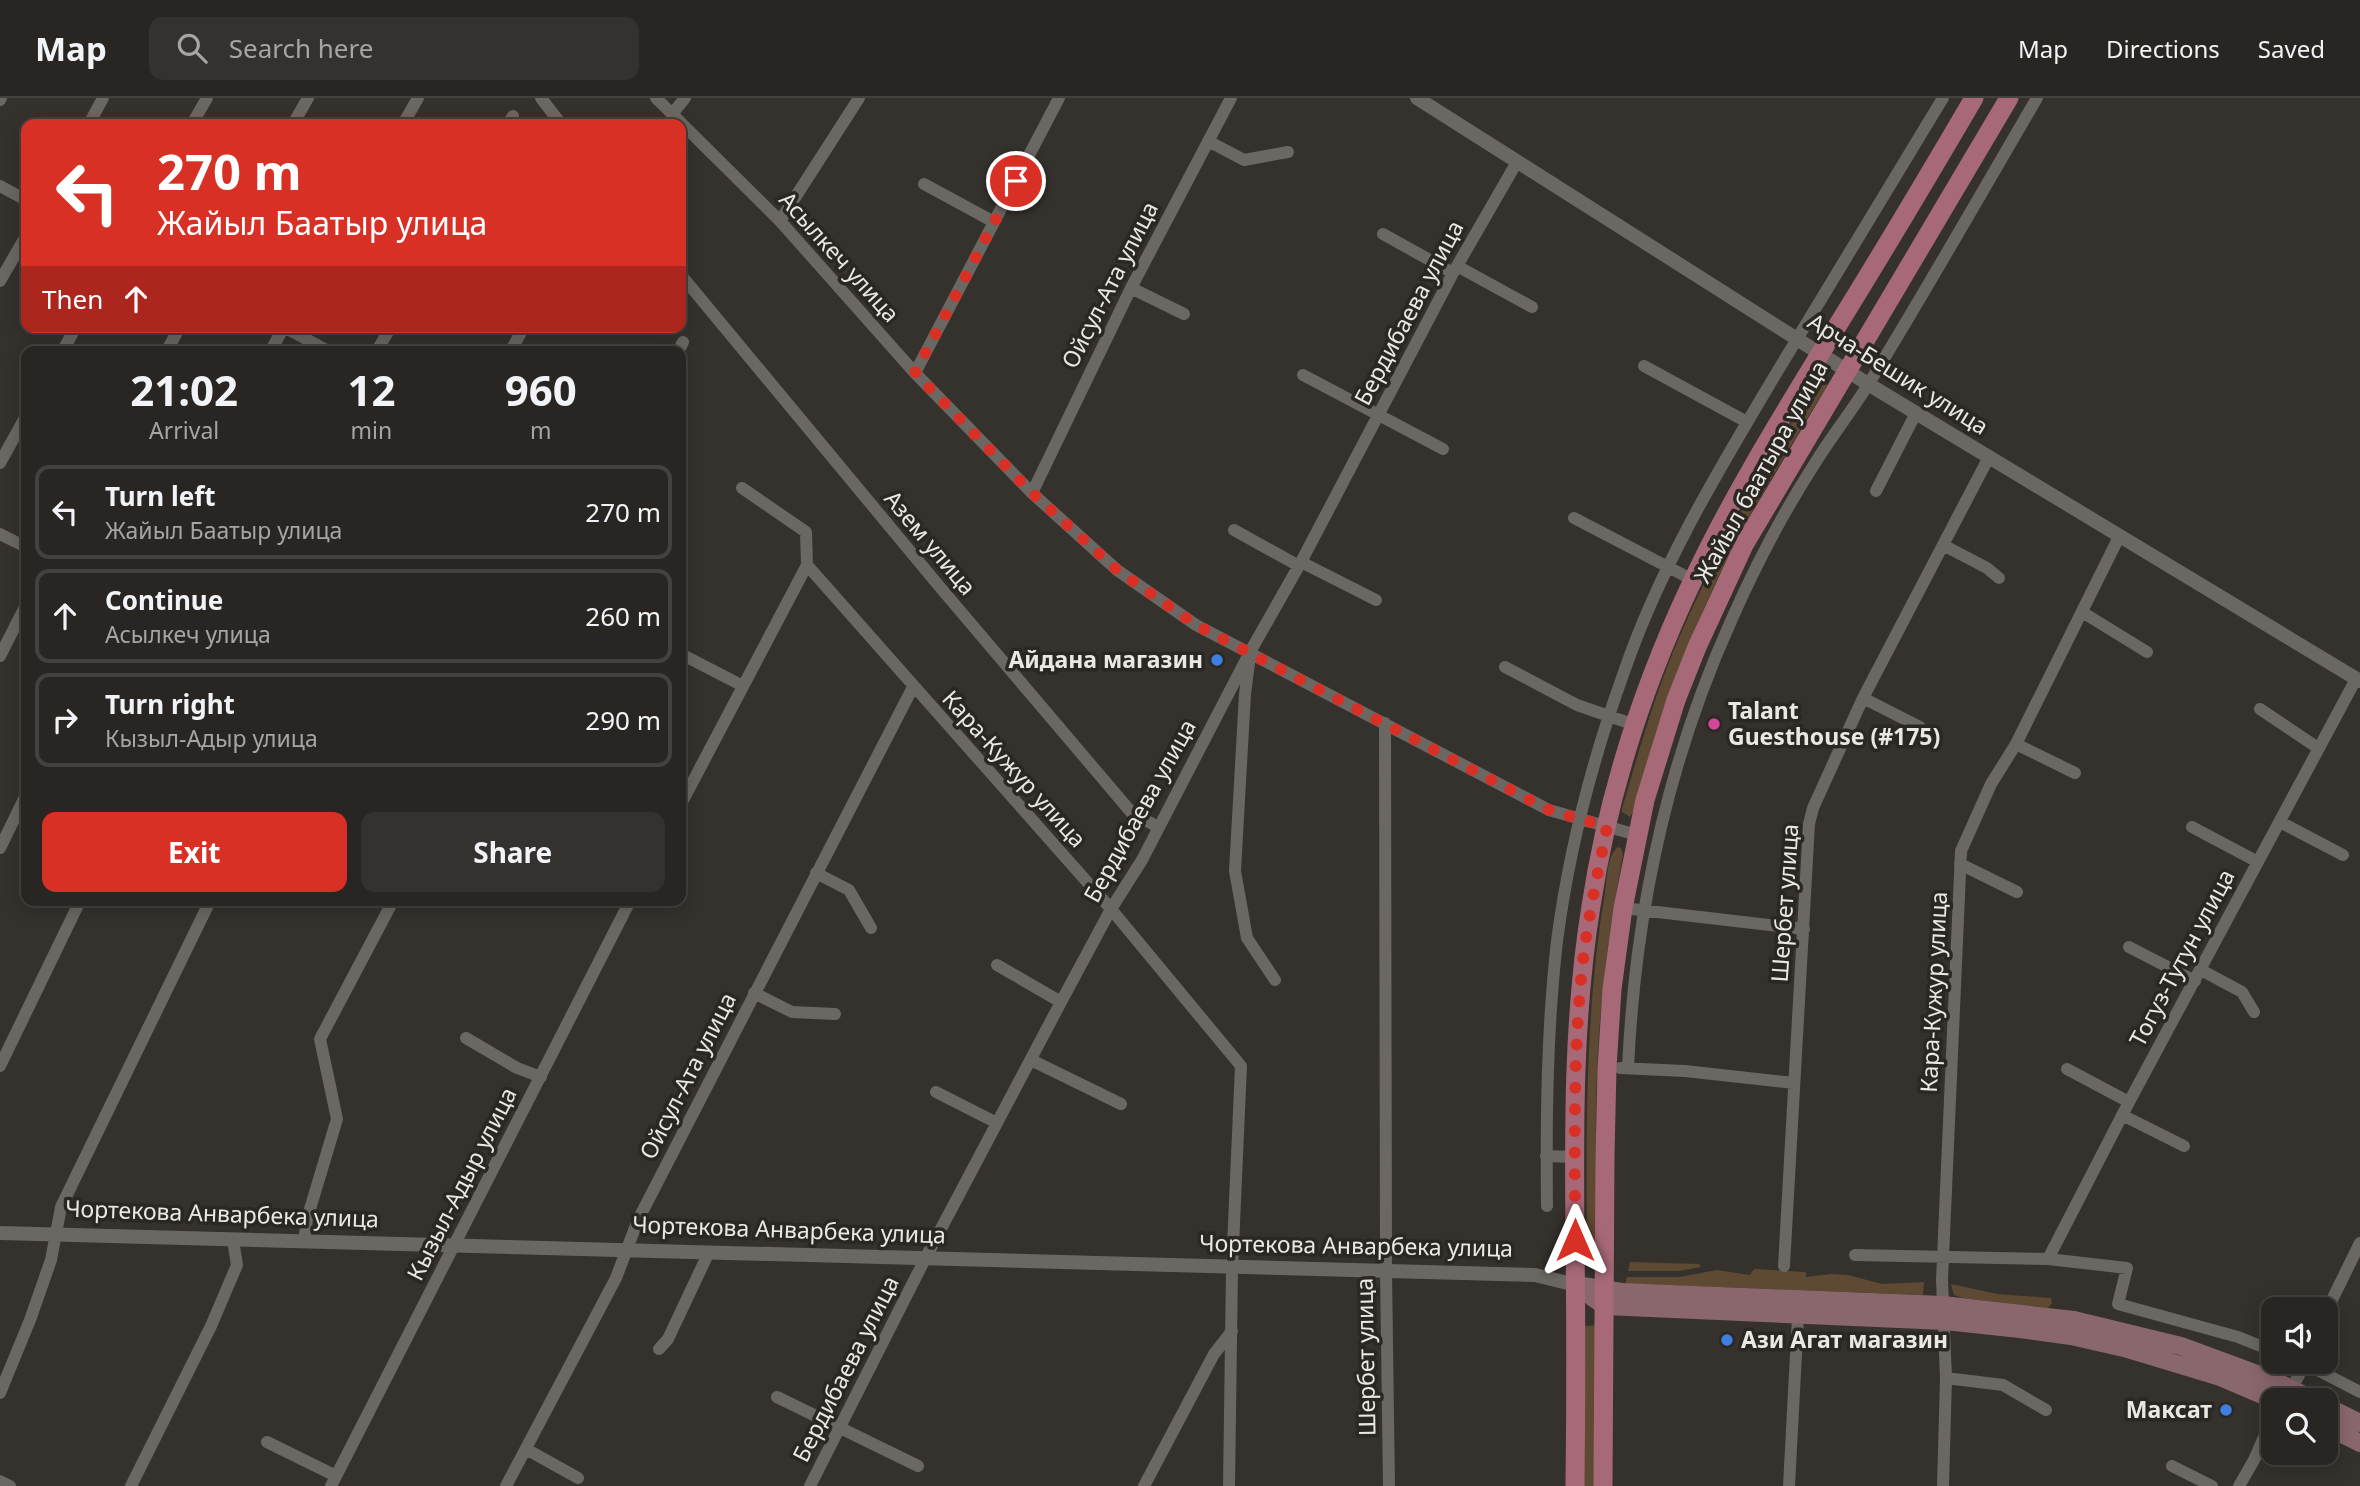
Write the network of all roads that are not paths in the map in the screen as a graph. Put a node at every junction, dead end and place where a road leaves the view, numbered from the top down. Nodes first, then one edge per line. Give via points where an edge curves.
1 (103, 98) edge
2 (207, 98) edge
3 (308, 98) edge
4 (418, 98) edge
5 (541, 98) edge
6 (656, 98) edge
7 (685, 98) edge
8 (859, 98) edge
9 (1059, 98) edge
10 (1231, 98) edge
11 (1417, 98) edge
12 (1943, 98) edge
13 (1974, 98) edge
14 (2009, 98) edge
15 (2037, 98) edge
16 (673, 113) junction
17 (92, 119) edge
18 (195, 119) edge
19 (296, 119) edge
20 (406, 119) edge
21 (557, 119) edge
22 (679, 119) edge
23 (686, 126) edge
24 (1208, 141) junction
25 (1288, 152) dead end
26 (1517, 162) junction
27 (924, 184) dead end
28 (0, 186) edge
29 (21, 197) edge
30 (780, 220) junction
31 (994, 222) junction
32 (1383, 234) dead end
33 (21, 245) edge
34 (1455, 269) junction
35 (0, 281) edge
36 (686, 281) edge
37 (1130, 288) junction
38 (1532, 307) dead end
39 (1184, 314) dead end
40 (295, 333) edge
41 (1797, 339) junction
42 (319, 346) edge
43 (1820, 354) junction
44 (1644, 366) dead end
45 (1847, 370) junction
46 (915, 373) junction
47 (1303, 375) dead end
48 (1868, 384) junction
49 (1916, 413) junction
50 (1378, 415) junction
51 (1748, 422) junction
52 (21, 425) edge
53 (1443, 449) dead end
54 (1989, 457) junction
55 (0, 463) edge
56 (742, 488) dead end
57 (1877, 491) dead end
58 (1032, 493) junction
59 (1574, 518) dead end
60 (1234, 530) dead end
61 (0, 534) edge
62 (2119, 537) junction
63 (21, 544) edge
64 (1943, 545) junction
65 (1300, 564) junction
66 (807, 565) junction
67 (1667, 568) junction
68 (1999, 578) dead end
69 (1693, 580) junction
70 (1376, 600) dead end
71 (2082, 612) junction
72 (21, 615) edge
73 (1250, 652) junction
74 (2147, 652) dead end
75 (0, 656) edge
76 (686, 657) edge
77 (1505, 667) dead end
78 (2358, 680) edge
79 (743, 686) junction
80 (913, 687) junction
81 (1863, 698) junction
82 (2260, 709) dead end
83 (1609, 717) junction
84 (1385, 723) junction
85 (1635, 725) junction
86 (1920, 727) dead end
87 (2016, 744) junction
88 (2318, 748) junction
89 (2075, 773) dead end
90 (686, 794) edge
91 (21, 805) edge
92 (1580, 819) junction
93 (2280, 822) junction
94 (1158, 827) junction
95 (1607, 827) junction
96 (2192, 827) dead end
97 (1637, 835) junction
98 (0, 848) edge
99 (2343, 855) dead end
100 (2258, 862) junction
101 (1960, 864) junction
102 (816, 873) junction
103 (2017, 892) dead end
104 (78, 906) edge
105 (208, 906) edge
106 (390, 906) edge
107 (627, 906) edge
108 (1623, 908) junction
109 (1111, 909) junction
110 (1643, 911) junction
111 (872, 928) dead end
112 (1804, 929) junction
113 (2129, 947) dead end
114 (997, 965) dead end
115 (2198, 975) junction
116 (1275, 980) dead end
117 (754, 993) junction
118 (1061, 1002) junction
119 (2254, 1013) dead end
120 (835, 1014) dead end
121 (466, 1038) dead end
122 (1, 1059) edge
123 (1031, 1060) junction
124 (1607, 1068) junction
125 (1628, 1068) junction
126 (2067, 1069) dead end
127 (541, 1077) junction
128 (1794, 1083) junction
129 (936, 1092) dead end
130 (2129, 1102) junction
131 (1121, 1104) dead end
132 (2122, 1115) junction
133 (997, 1123) junction
134 (2184, 1146) dead end
135 (1546, 1156) junction
136 (1575, 1157) junction
137 (1547, 1206) dead end
138 (0, 1233) edge
139 (56, 1233) junction
140 (233, 1240) junction
141 (304, 1241) junction
142 (454, 1245) junction
143 (627, 1249) junction
144 (2359, 1249) edge
145 (709, 1252) junction
146 (1855, 1255) dead end
147 (1943, 1256) junction
148 (925, 1259) junction
149 (2048, 1259) junction
150 (1784, 1266) dead end
151 (1232, 1268) junction
152 (1386, 1271) junction
153 (1576, 1285) junction
154 (2334, 1297) edge
155 (1605, 1298) junction
156 (1944, 1313) junction
157 (1798, 1315) junction
158 (1232, 1331) junction
159 (2261, 1346) edge
160 (659, 1349) dead end
161 (2325, 1374) edge
162 (1946, 1378) junction
163 (2275, 1388) edge
164 (2360, 1392) edge
165 (0, 1393) edge
166 (2261, 1394) edge
167 (777, 1396) dead end
168 (2046, 1410) dead end
169 (2338, 1412) edge
170 (2360, 1423) edge
171 (841, 1427) junction
172 (2338, 1432) edge
173 (267, 1442) dead end
174 (2360, 1443) edge
175 (2261, 1444) edge
176 (526, 1449) junction
177 (918, 1466) dead end
178 (2172, 1466) dead end
179 (578, 1478) dead end
180 (0, 1481) edge
181 (333, 1481) edge
182 (10, 1486) edge
183 (131, 1486) edge
184 (506, 1486) edge
185 (810, 1486) edge
186 (1144, 1486) edge
187 (1230, 1486) edge
188 (1389, 1486) edge
189 (1575, 1486) edge
190 (1604, 1486) edge
191 (1788, 1486) edge
192 (1943, 1486) edge
193 (2213, 1486) edge
194 (2239, 1486) edge

1 - 17 street
2 - 18 street
3 - 19 street
4 - 20 street
5 - 21 street
6 - 16 street, Асылкеч улица
7 - 16 street
8 - 30 street
9 - 31 street
10 - 24 street, Ойсул-Ата улица
11 - 26 street, Арча-Бешик улица
12 - 41 street
13 - 43 main road, Жайыл баатыра улица
14 - 45 main road, Жайыл баатыра улица
15 - 48 street
16 - 22 street, Асылкеч улица
23 - 30 street, Асылкеч улица
24 - 25 street via 1244,160
24 - 37 street, Ойсул-Ата улица
26 - 34 street, Бердибаева улица
26 - 41 street, Арча-Бешик улица
27 - 31 street
28 - 29 street
30 - 46 street, Асылкеч улица
31 - 46 street
32 - 34 street
33 - 35 street
34 - 38 street
34 - 50 street, Бердибаева улица
36 - 94 street, Азем улица via 1131,812
37 - 39 street
37 - 58 street, Ойсул-Ата улица
40 - 42 street
41 - 43 street, Арча-Бешик улица
41 - 51 street
43 - 45 street, Арча-Бешик улица
43 - 69 main road, Жайыл баатыра улица via 1741,487
44 - 51 street
45 - 48 street, Арча-Бешик улица
45 - 97 main road, Жайыл баатыра улица via 1767,503 1720,593 1676,700
46 - 58 street, Асылкеч улица
47 - 50 street
48 - 49 street, Арча-Бешик улица
48 - 110 street via 1792,502 1721,643 1669,791
49 - 54 street, Арча-Бешик улица
49 - 57 street
50 - 53 street
50 - 65 street, Бердибаева улица
51 - 67 street
52 - 55 street
54 - 62 street, Арча-Бешик улица
54 - 64 street, Шербет улица
56 - 66 street via 806,532
58 - 73 street, Асылкеч улица via 1117,570 1196,625
59 - 67 street
60 - 65 street
61 - 63 street
62 - 71 street, Кара-Кужур улица
62 - 78 street, Арча-Бешик улица
64 - 68 street
64 - 81 street, Шербет улица
65 - 70 street
65 - 73 street, Бердибаева улица
66 - 79 street
66 - 80 street, Кара-Кужур улица
67 - 69 street
67 - 83 street
69 - 85 main road, Жайыл баатыра улица
71 - 74 street
71 - 87 street, Кара-Кужур улица
72 - 75 street
73 - 84 street, Асылкеч улица
73 - 94 street, Бердибаева улица
73 - 116 street via 1235,871 1247,938
76 - 79 street
77 - 83 street
78 - 88 street, Тогуз-Тутун улица
79 - 90 street
80 - 102 street, Ойсул-Ата улица
80 - 109 street, Кара-Кужур улица
81 - 86 street
81 - 112 street, Шербет улица via 1812,808
82 - 88 street
83 - 85 street
83 - 92 street
84 - 92 street, Асылкеч улица via 1549,810
84 - 152 street, Шербет улица
85 - 95 main road, Жайыл баатыра улица
87 - 89 street
87 - 101 street, Кара-Кужур улица via 1963,842
88 - 93 street, Тогуз-Тутун улица
91 - 98 street
92 - 95 street, Асылкеч улица
92 - 135 street via 1554,969
93 - 99 street
93 - 100 street, Тогуз-Тутун улица
94 - 109 street, Бердибаева улица
95 - 97 street, Асылкеч улица
95 - 136 main road, Жайыл баатыра улица via 1581,980
96 - 100 street
97 - 108 main road, Жайыл баатыра улица
100 - 115 street, Тогуз-Тутун улица
101 - 103 street
101 - 147 street, Кара-Кужур улица
102 - 111 street via 849,890
102 - 117 street, Ойсул-Ата улица
104 - 122 street
105 - 139 street via 61,1208
106 - 141 street via 320,1039 337,1119
107 - 127 street, Кызыл-Адыр улица
108 - 110 street
108 - 124 main road, Жайыл баатыра улица
109 - 118 street, Бердибаева улица
109 - 151 street, Кара-Кужур улица via 1241,1066
110 - 112 street
110 - 125 street
112 - 128 street, Шербет улица
113 - 115 street
114 - 118 street
115 - 119 street via 2242,992
115 - 130 street, Тогуз-Тутун улица
117 - 120 street via 792,1012
117 - 143 street, Ойсул-Ата улица
118 - 123 street, Бердибаева улица
121 - 127 street
123 - 131 street
123 - 133 street, Бердибаева улица
124 - 125 street
124 - 155 main road, Жайыл баатыра улица
125 - 128 street
126 - 130 street
127 - 142 street, Кызыл-Адыр улица
128 - 150 street, Шербет улица
129 - 133 street
130 - 132 street, Тогуз-Тутун улица
132 - 134 street
132 - 149 street, Тогуз-Тутун улица
133 - 148 street, Бердибаева улица
135 - 136 street
135 - 137 street
136 - 153 main road, Жайыл баатыра улица
138 - 139 street, Чортекова Анварбека улица
139 - 140 street, Чортекова Анварбека улица
139 - 165 street via 30,1320
140 - 141 street, Чортекова Анварбека улица
140 - 183 street via 237,1265
141 - 142 street, Чортекова Анварбека улица
142 - 143 street, Чортекова Анварбека улица
142 - 181 street, Кызыл-Адыр улица
143 - 145 street, Чортекова Анварбека улица
143 - 176 street, Ойсул-Ата улица
144 - 154 street
145 - 148 street, Чортекова Анварбека улица
145 - 160 street
146 - 147 street
147 - 149 street
147 - 156 street, Кара-Кужур улица
148 - 151 street, Чортекова Анварбека улица
148 - 171 street, Бердибаева улица
149 - 159 street via 2127,1268 2118,1304
151 - 152 street, Чортекова Анварбека улица
151 - 158 street, Кара-Кужур улица
152 - 153 street, Чортекова Анварбека улица via 1535,1275
152 - 188 street, Шербет улица
153 - 155 main road
153 - 189 main road, Жайыл баатыра улица
155 - 156 main road
155 - 157 main road
155 - 190 main road, Жайыл баатыра улица
156 - 157 main road
156 - 162 street, Кара-Кужур улица
156 - 163 main road via 2074,1320 2129,1332 2193,1350
156 - 166 main road via 2124,1348
157 - 191 street
158 - 186 street via 1214,1354
158 - 187 street, Кара-Кужур улица
161 - 164 street
162 - 168 street via 2003,1385
162 - 192 street, Кара-Кужур улица
167 - 171 street
169 - 170 main road
171 - 177 street
171 - 185 street, Бердибаева улица
172 - 174 main road
173 - 181 street
175 - 194 street
176 - 179 street
176 - 184 street, Ойсул-Ата улица
178 - 193 street
180 - 182 street

